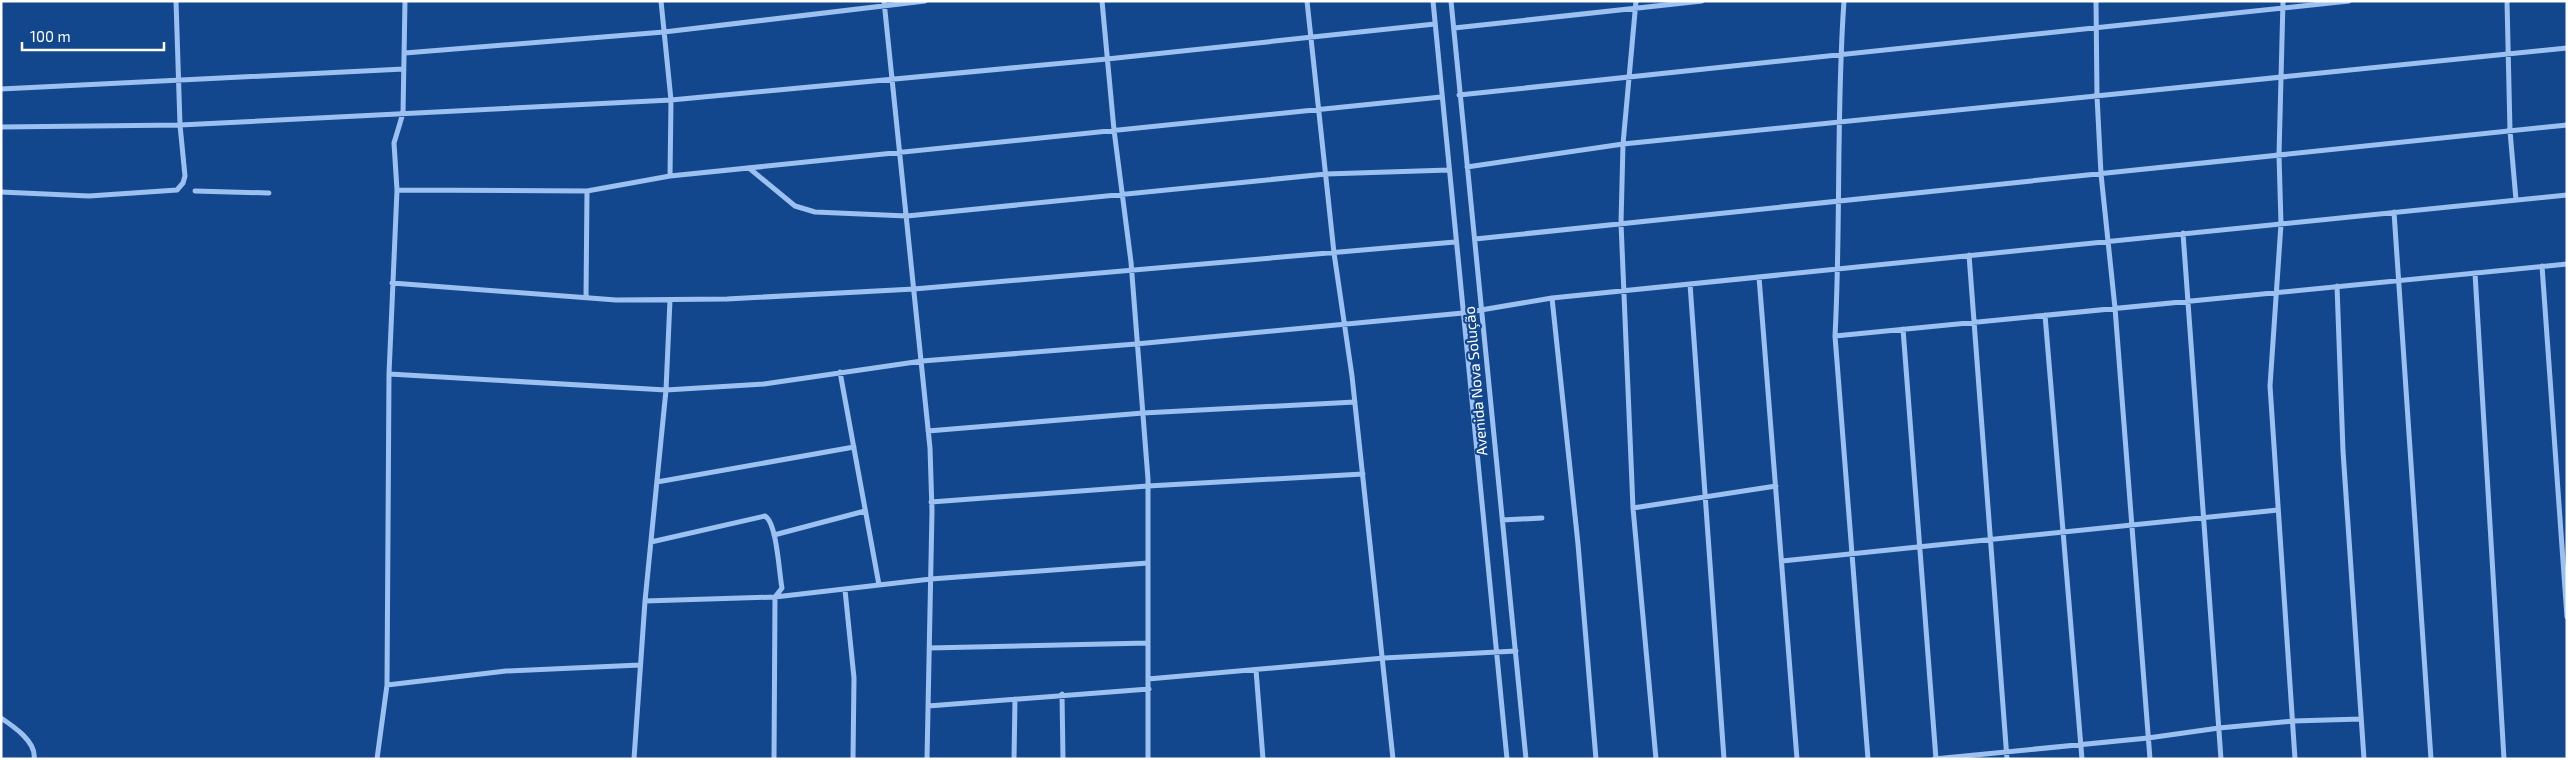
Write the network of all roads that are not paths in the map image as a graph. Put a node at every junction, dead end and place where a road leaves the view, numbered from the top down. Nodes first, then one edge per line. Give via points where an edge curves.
1 (176, 1) edge
2 (405, 1) edge
3 (661, 1) edge
4 (925, 1) edge
5 (1102, 1) edge
6 (1307, 1) edge
7 (1433, 1) edge
8 (1451, 1) edge
9 (1636, 1) edge
10 (1702, 1) edge
11 (1844, 1) edge
12 (2096, 1) edge
13 (2283, 1) edge
14 (2350, 1) edge
15 (2506, 1) edge
16 (884, 3) edge
17 (1636, 8) junction
18 (2283, 8) junction
19 (1435, 24) junction
20 (2097, 27) junction
21 (1454, 28) junction
22 (664, 32) junction
23 (1311, 37) junction
24 (2567, 48) edge
25 (405, 53) junction
26 (1840, 54) junction
27 (2508, 54) junction
28 (1107, 58) junction
29 (404, 69) junction
30 (1630, 76) junction
31 (2281, 77) junction
32 (892, 78) junction
33 (178, 80) junction
34 (1, 89) edge
35 (1459, 95) junction
36 (2097, 96) junction
37 (1441, 97) junction
38 (671, 100) junction
39 (1317, 108) junction
40 (403, 113) junction
41 (1840, 122) junction
42 (2567, 125) edge
43 (180, 126) junction
44 (1, 127) edge
45 (1114, 130) junction
46 (2510, 131) junction
47 (1623, 144) junction
48 (900, 152) junction
49 (2279, 155) junction
50 (1467, 167) junction
51 (749, 168) junction
52 (1450, 170) junction
53 (1326, 174) junction
54 (2101, 174) junction
55 (670, 176) junction
56 (397, 190) junction
57 (195, 191) dead end
58 (587, 191) junction
59 (1, 192) edge
60 (269, 194) dead end
61 (1122, 194) junction
62 (2567, 195) edge
63 (1840, 200) junction
64 (2516, 200) junction
65 (2394, 212) junction
66 (907, 216) junction
67 (1621, 223) junction
68 (2280, 224) junction
69 (2183, 234) junction
70 (1474, 239) junction
71 (2108, 241) junction
72 (1455, 242) junction
73 (1334, 253) junction
74 (1969, 255) junction
75 (2567, 264) edge
76 (2542, 266) junction
77 (1839, 268) junction
78 (1131, 271) junction
79 (2475, 273) junction
80 (1759, 276) junction
81 (2399, 280) junction
82 (392, 283) junction
83 (1690, 284) junction
84 (2337, 286) junction
85 (914, 289) junction
86 (1623, 290) junction
87 (2276, 292) junction
88 (586, 298) junction
89 (1552, 298) junction
90 (670, 300) junction
91 (2188, 301) junction
92 (2115, 308) junction
93 (1481, 310) junction
94 (1463, 313) junction
95 (2045, 315) junction
96 (1974, 322) junction
97 (1344, 323) junction
98 (1903, 329) junction
99 (1835, 336) junction
100 (1136, 344) junction
101 (922, 361) junction
102 (840, 372) junction
103 (389, 374) junction
104 (666, 390) junction
105 (1355, 402) junction
106 (1143, 413) junction
107 (928, 431) junction
108 (854, 447) junction
109 (1364, 474) junction
110 (656, 482) junction
111 (1148, 486) junction
112 (1776, 486) junction
113 (1706, 499) junction
114 (931, 502) junction
115 (1633, 508) junction
116 (2278, 510) junction
117 (865, 511) junction
118 (1542, 518) dead end
119 (2204, 518) junction
120 (1502, 520) junction
121 (2132, 526) junction
122 (2063, 531) junction
123 (774, 535) junction
124 (1990, 539) junction
125 (650, 542) junction
126 (1921, 546) junction
127 (1851, 554) junction
128 (1782, 561) junction
129 (1148, 563) junction
130 (930, 579) junction
131 (879, 585) junction
132 (844, 590) junction
133 (775, 596) junction
134 (645, 601) junction
135 (2567, 617) edge
136 (1148, 643) junction
137 (929, 648) junction
138 (1516, 651) junction
139 (1497, 652) junction
140 (1384, 658) junction
141 (640, 665) junction
142 (1256, 670) junction
143 (1148, 679) junction
144 (386, 685) junction
145 (1149, 689) junction
146 (1062, 694) junction
147 (1015, 699) junction
148 (928, 706) junction
149 (1, 718) edge
150 (2361, 719) junction
151 (2293, 721) junction
152 (2219, 728) junction
153 (2148, 738) junction
154 (2081, 744) junction
155 (2006, 750) junction
156 (34, 759) edge
157 (377, 759) edge
158 (634, 759) edge
159 (774, 759) edge
160 (853, 759) edge
161 (927, 759) edge
162 (1014, 759) edge
163 (1063, 759) edge
164 (1148, 759) edge
165 (1263, 759) edge
166 (1393, 759) edge
167 (1507, 759) edge
168 (1526, 759) edge
169 (1596, 759) edge
170 (1656, 759) edge
171 (1724, 759) edge
172 (1797, 759) edge
173 (1868, 759) edge
174 (1935, 759) edge
175 (2007, 759) edge
176 (2082, 759) edge
177 (2150, 759) edge
178 (2221, 759) edge
179 (2295, 759) edge
180 (2364, 759) edge
181 (2431, 759) edge
182 (2504, 759) edge

1 - 33 street
2 - 25 street
3 - 22 street
4 - 16 street
5 - 28 street
6 - 23 street
7 - 19 street, Avenida Nova Solução
8 - 21 street, Avenida Nova Solução
9 - 17 street
10 - 17 street
11 - 26 street
12 - 20 street
13 - 18 street
14 - 18 street
15 - 27 street
16 - 22 street
16 - 32 street
17 - 21 street
17 - 30 street
18 - 20 street
18 - 31 street
19 - 23 street
19 - 37 street, Avenida Nova Solução
20 - 26 street
20 - 36 street
21 - 35 street, Avenida Nova Solução
22 - 25 street
22 - 38 street
23 - 28 street
23 - 39 street
24 - 27 street
25 - 29 street
26 - 30 street
26 - 41 street
27 - 31 street
27 - 46 street
28 - 32 street
28 - 45 street
29 - 33 street
29 - 40 street
30 - 35 street
30 - 47 street
31 - 36 street
31 - 49 street
32 - 38 street
32 - 48 street
33 - 34 street
33 - 43 street
35 - 50 street, Avenida Nova Solução
36 - 41 street
36 - 54 street
37 - 39 street
37 - 52 street, Avenida Nova Solução
38 - 40 street
38 - 55 street
39 - 45 street
39 - 53 street
40 - 43 street
40 - 56 street via 394,143
41 - 47 street
41 - 63 street
42 - 46 street
43 - 44 street
43 - 59 street via 185,176 177,190 89,196
45 - 48 street
45 - 61 street
46 - 49 street
46 - 64 street
47 - 50 street
47 - 67 street
48 - 51 street
48 - 66 street
49 - 54 street
49 - 68 street
50 - 70 street, Avenida Nova Solução
51 - 55 street
51 - 66 street via 795,206 815,212
52 - 53 street
52 - 72 street, Avenida Nova Solução
53 - 61 street
53 - 73 street
54 - 63 street
54 - 71 street
55 - 58 street
56 - 58 street
56 - 82 street
57 - 60 street
58 - 88 street
61 - 66 street
61 - 78 street
62 - 64 street
63 - 67 street
63 - 77 street
64 - 65 street
65 - 68 street
65 - 81 street
66 - 85 street
67 - 70 street
67 - 86 street
68 - 69 street
68 - 87 street
69 - 71 street
69 - 91 street
70 - 93 street, Avenida Nova Solução
71 - 74 street
71 - 92 street
72 - 73 street
72 - 94 street, Avenida Nova Solução
73 - 78 street
73 - 97 street
74 - 77 street
74 - 96 street
75 - 76 street
76 - 79 street
76 - 135 street
77 - 80 street
77 - 99 street
78 - 85 street
78 - 100 street
79 - 81 street
79 - 182 street
80 - 83 street
80 - 112 street
81 - 84 street
81 - 181 street
82 - 88 street
82 - 103 street
83 - 86 street
83 - 113 street
84 - 87 street
84 - 150 street via 2343,451
85 - 90 street
85 - 101 street
86 - 89 street
86 - 115 street
87 - 91 street
87 - 116 street via 2270,386
88 - 90 street
89 - 93 street
89 - 169 street via 1578,544
90 - 104 street
91 - 92 street
91 - 119 street
92 - 95 street
92 - 121 street
93 - 94 street
93 - 120 street, Avenida Nova Solução
94 - 97 street
94 - 139 street, Avenida Nova Solução
95 - 96 street
95 - 122 street
96 - 98 street
96 - 124 street
97 - 100 street
97 - 105 street
98 - 99 street
98 - 126 street
99 - 127 street
100 - 101 street
100 - 106 street
101 - 102 street
101 - 107 street
102 - 104 street via 764,384
102 - 108 street
103 - 104 street
103 - 144 street
104 - 110 street
105 - 106 street
105 - 109 street
106 - 107 street
106 - 111 street
107 - 114 street
108 - 110 street
108 - 117 street
109 - 111 street
109 - 140 street
110 - 125 street
111 - 114 street
111 - 129 street
112 - 113 street
112 - 128 street
113 - 115 street
113 - 171 street
114 - 130 street
115 - 170 street
116 - 119 street
116 - 151 street
117 - 123 street
117 - 131 street
118 - 120 street
119 - 121 street
119 - 152 street
120 - 138 street, Avenida Nova Solução
121 - 122 street
121 - 153 street
122 - 124 street
122 - 154 street
123 - 125 street via 770,520 765,516
123 - 133 street via 782,588
124 - 126 street
124 - 155 street
125 - 134 street
126 - 127 street
126 - 174 street
127 - 128 street
127 - 173 street
128 - 172 street
129 - 130 street
129 - 136 street
130 - 131 street
130 - 137 street
131 - 132 street
132 - 133 street
132 - 160 street via 854,678
133 - 134 street
133 - 159 street
134 - 141 street
136 - 137 street
136 - 143 street
137 - 148 street
138 - 139 street
138 - 168 street, Avenida Nova Solução
139 - 140 street
139 - 167 street, Avenida Nova Solução
140 - 142 street
140 - 166 street
141 - 144 street via 506,671
141 - 158 street
142 - 143 street
142 - 165 street
143 - 145 street
144 - 157 street
145 - 146 street
145 - 164 street
146 - 147 street
146 - 163 street
147 - 148 street
147 - 162 street
148 - 161 street
149 - 156 street via 26,738 35,754
150 - 151 street
150 - 180 street
151 - 152 street
151 - 179 street
152 - 153 street
152 - 178 street
153 - 154 street
153 - 177 street
154 - 155 street
154 - 176 street
155 - 174 street
155 - 175 street

